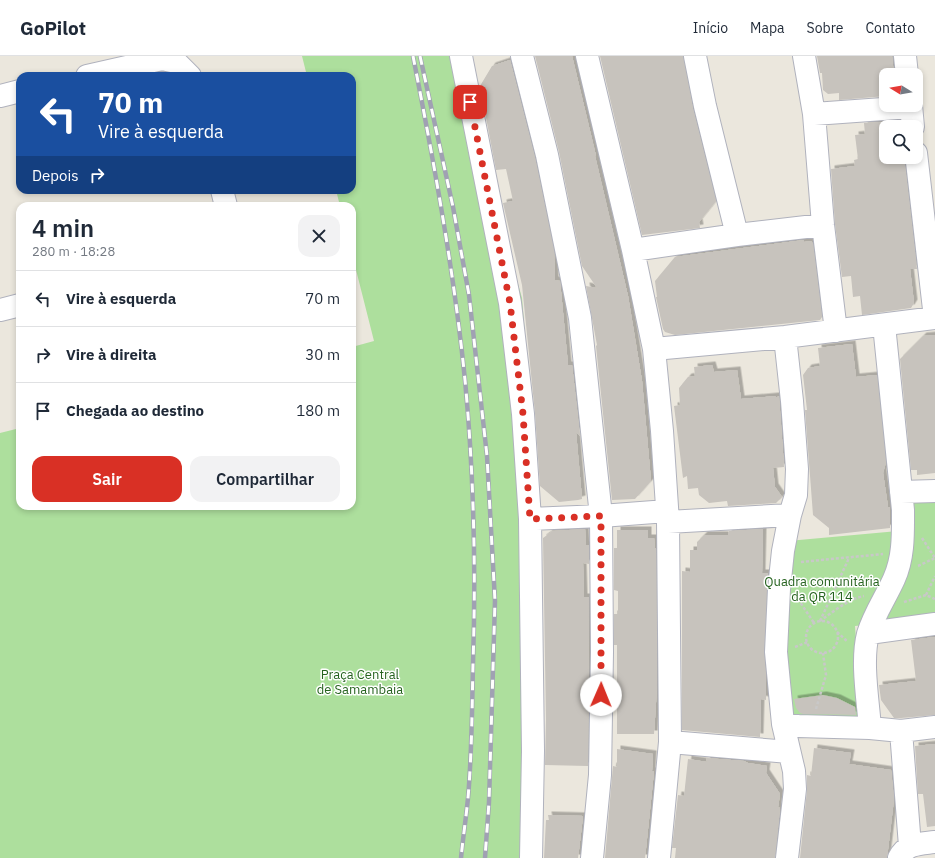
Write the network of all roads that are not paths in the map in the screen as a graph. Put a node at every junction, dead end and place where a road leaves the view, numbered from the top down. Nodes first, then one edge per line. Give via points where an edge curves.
1 (461, 56) edge
2 (522, 56) edge
3 (587, 56) edge
4 (695, 56) edge
5 (804, 56) edge
6 (905, 56) edge
7 (906, 68) edge
8 (105, 72) edge
9 (186, 72) edge
10 (16, 92) edge
11 (0, 96) edge
12 (912, 113) edge
13 (814, 114) junction
14 (917, 164) edge
15 (823, 225) junction
16 (737, 235) junction
17 (633, 250) junction
18 (16, 306) edge
19 (0, 310) edge
20 (935, 318) edge
21 (884, 325) junction
22 (836, 331) junction
23 (785, 337) junction
24 (654, 349) junction
25 (935, 491) edge
26 (901, 492) junction
27 (790, 515) junction
28 (601, 516) junction
29 (668, 516) junction
30 (530, 519) junction
31 (935, 624) edge
32 (869, 633) junction
33 (782, 724) junction
34 (935, 727) edge
35 (870, 728) junction
36 (901, 731) junction
37 (670, 742) junction
38 (789, 752) junction
39 (935, 842) edge
40 (905, 852) edge
41 (531, 858) edge
42 (592, 858) edge
43 (659, 858) edge
44 (786, 858) edge

1 - 30 street via 510,303 523,414
2 - 28 street via 549,163 580,318
3 - 17 street
4 - 16 street
5 - 13 street
6 - 7 street
8 - 9 street via 162,59 176,62
10 - 11 street
12 - 13 street
13 - 15 street
14 - 20 street
15 - 16 street
15 - 22 street
16 - 17 street
17 - 24 street
18 - 19 street
20 - 21 street
21 - 22 street
21 - 26 street
22 - 23 street
23 - 24 street
23 - 27 street via 797,469 796,495
24 - 29 street
25 - 26 street
26 - 32 street via 902,552 899,565
27 - 29 street
27 - 33 street via 779,589 776,652
28 - 29 street
28 - 30 street
28 - 42 street via 600,775
29 - 37 street
30 - 41 street via 533,751
31 - 32 street
32 - 35 street via 865,657
33 - 35 street
33 - 38 street
34 - 36 street
35 - 36 street
36 - 40 street
37 - 38 street
37 - 43 street
38 - 44 street via 795,789
39 - 40 street

